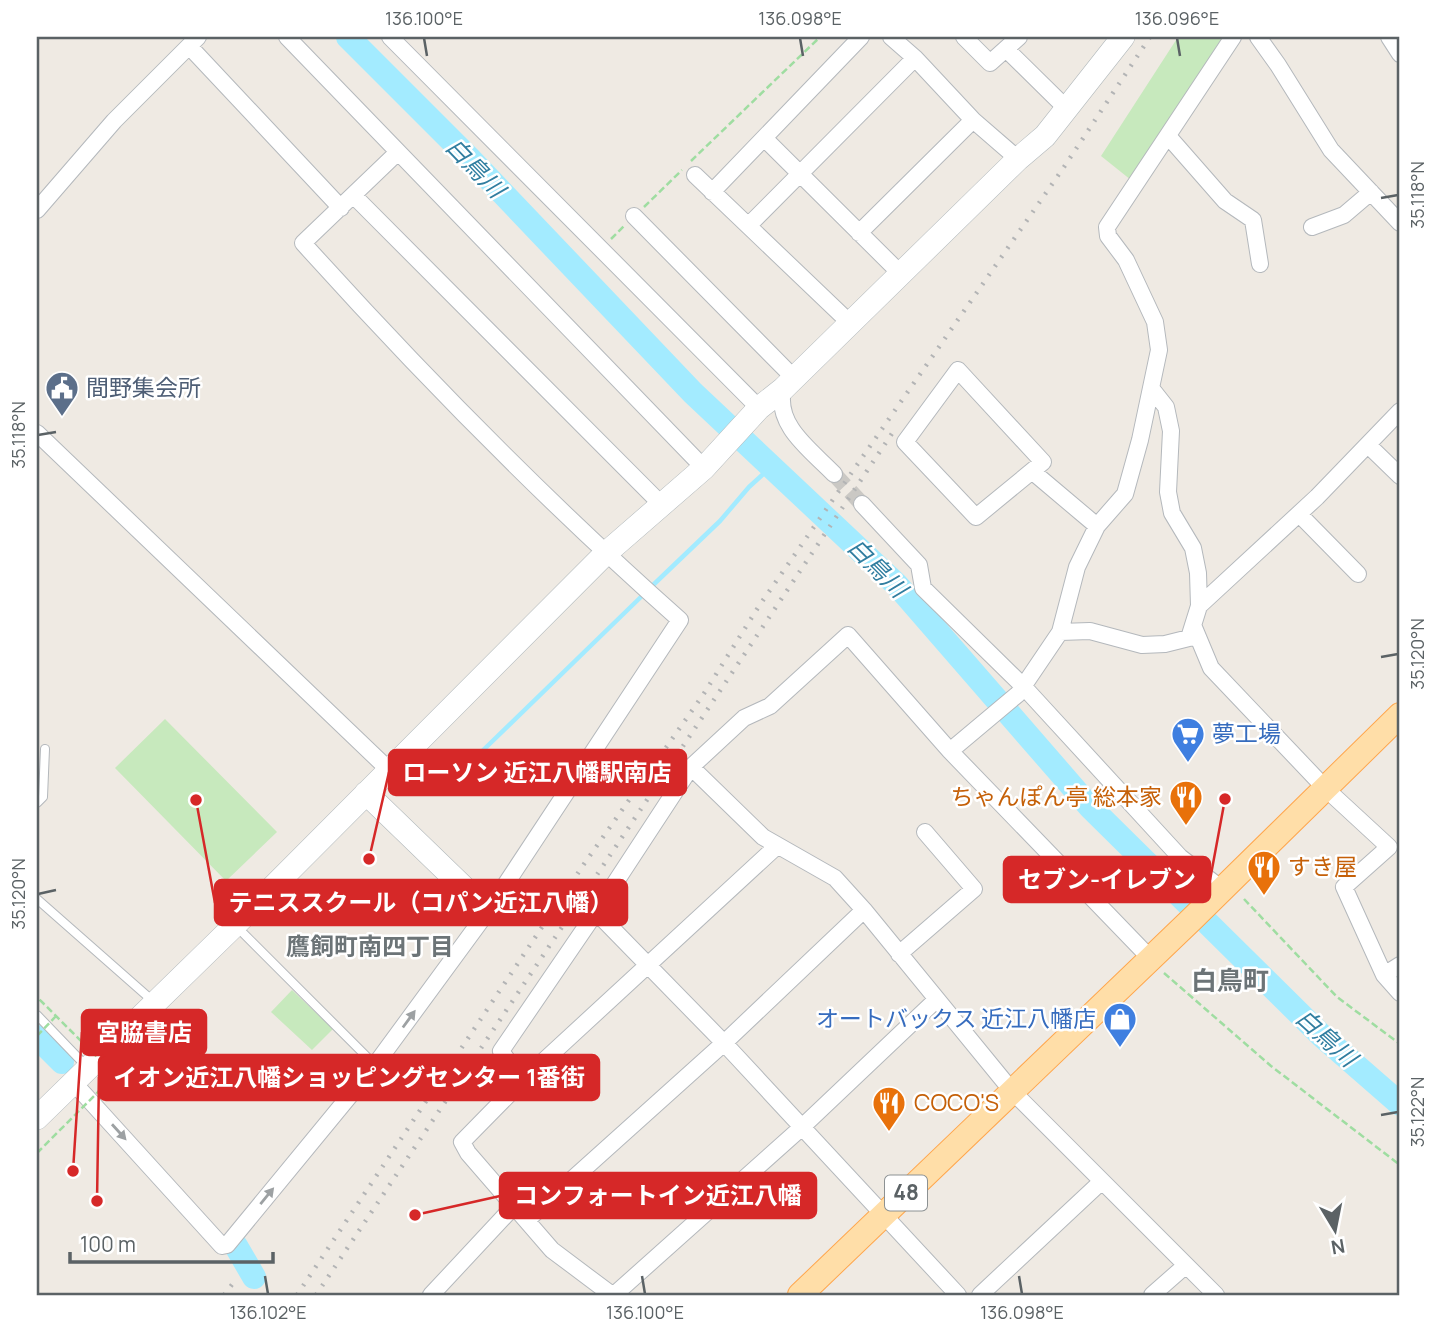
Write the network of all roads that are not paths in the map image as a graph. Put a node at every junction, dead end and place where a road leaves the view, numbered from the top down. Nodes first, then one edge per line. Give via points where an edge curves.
1 (287, 37) edge
2 (390, 37) edge
3 (862, 37) edge
4 (891, 37) edge
5 (964, 37) edge
6 (1019, 37) edge
7 (1123, 37) edge
8 (1233, 37) edge
9 (1258, 37) edge
10 (1389, 37) edge
11 (194, 41) edge
12 (1006, 49) junction
13 (1400, 54) edge
14 (915, 58) junction
15 (1067, 109) junction
16 (973, 120) junction
17 (1168, 136) junction
18 (764, 138) junction
19 (398, 152) junction
20 (1018, 159) junction
21 (800, 174) junction
22 (695, 176) dead end
23 (712, 192) junction
24 (1371, 192) junction
25 (354, 196) junction
26 (341, 208) junction
27 (37, 210) edge
28 (634, 216) road end
29 (1400, 223) edge
30 (749, 225) junction
31 (1312, 227) dead end
32 (859, 233) junction
33 (1260, 264) dead end
34 (902, 275) junction
35 (851, 324) junction
36 (789, 384) junction
37 (1151, 388) junction
38 (759, 408) junction
39 (1400, 411) edge
40 (37, 433) edge
41 (1368, 444) junction
42 (704, 468) junction
43 (1033, 472) junction
44 (834, 474) tunnel mouth
45 (1400, 476) edge
46 (862, 503) tunnel mouth
47 (662, 505) junction
48 (1299, 514) junction
49 (1097, 526) junction
50 (605, 554) junction
51 (1358, 574) dead end
52 (1199, 606) junction
53 (1193, 625) junction
54 (1060, 632) junction
55 (1021, 690) junction
56 (1400, 715) edge
57 (45, 749) dead end
58 (950, 751) junction
59 (691, 767) junction
60 (389, 770) junction
61 (1325, 788) junction
62 (366, 793) junction
63 (37, 803) edge
64 (925, 832) dead end
65 (777, 846) junction
66 (1394, 853) edge
67 (1227, 894) junction
68 (37, 899) edge
69 (864, 910) junction
70 (488, 911) junction
71 (596, 912) junction
72 (235, 925) junction
73 (899, 954) junction
74 (1151, 957) junction
75 (1400, 965) edge
76 (646, 966) junction
77 (1384, 975) junction
78 (1400, 993) edge
79 (936, 1000) junction
80 (154, 1002) junction
81 (37, 1015) edge
82 (724, 1043) junction
83 (374, 1065) junction
84 (81, 1076) junction
85 (522, 1081) junction
86 (1012, 1091) junction
87 (37, 1118) edge
88 (801, 1128) junction
89 (1101, 1182) junction
90 (515, 1205) junction
91 (883, 1215) junction
92 (527, 1220) junction
93 (1185, 1266) junction
94 (605, 1293) edge
95 (431, 1295) edge
96 (800, 1295) edge
97 (958, 1295) edge
98 (980, 1295) edge
99 (1152, 1295) edge
100 (1216, 1295) edge

1 - 19 street
2 - 38 street
3 - 18 street
4 - 14 street
5 - 12 street via 990,63
6 - 12 street
7 - 15 street
8 - 17 street
9 - 24 street via 1331,150
10 - 13 street
11 - 26 street
11 - 27 street via 114,121
12 - 15 street
14 - 16 street
14 - 21 street
15 - 20 street
16 - 20 street
16 - 32 street
17 - 33 street via 1225,201 1253,220
17 - 37 street via 1107,227 1156,321 1159,350
18 - 21 street
18 - 23 street
19 - 25 street
19 - 42 street
20 - 34 street
21 - 30 street
21 - 32 street
22 - 23 street
23 - 30 street
24 - 29 street
24 - 31 street via 1344,215
25 - 26 street
25 - 47 street
26 - 50 street via 303,243 398,348
28 - 36 street
30 - 35 street
32 - 34 street
34 - 35 street
35 - 36 street
36 - 38 street
36 - 44 street via 780,401 786,424
37 - 49 street via 1125,494
37 - 52 street via 1166,407 1171,431 1168,492 1172,513 1193,548
38 - 42 street
39 - 41 street
40 - 60 street
41 - 45 street
41 - 48 street
42 - 47 street
43 - 43 street via 976,517 905,442 958,370 1043,463
43 - 49 street
46 - 55 street via 919,565 923,588
47 - 50 street
48 - 51 street
48 - 52 street
49 - 54 street via 1077,567
50 - 60 street
50 - 70 street via 680,620
52 - 53 street
53 - 54 street via 1189,638 1165,644 1142,645 1090,631
53 - 61 street via 1211,668
54 - 55 street
55 - 58 street
55 - 67 street via 1180,857
56 - 61 main road, 48
57 - 63 lane via 43,797
58 - 59 street via 848,635 770,706 744,718
58 - 74 street
59 - 65 street
59 - 71 street
60 - 62 street
61 - 66 street
61 - 67 main road, 48
62 - 70 street
62 - 72 street
64 - 73 street via 974,889
65 - 69 street via 835,878
65 - 76 street
66 - 77 street via 1344,887
67 - 74 main road, 48
68 - 80 lane
69 - 73 street
69 - 82 street
83 -> 70 street
71 - 76 street
71 - 85 street via 501,1051
72 - 80 street
72 - 83 lane
73 - 79 street
74 - 86 main road, 48
75 - 77 street
76 - 82 street
76 - 85 street
77 - 78 street
79 - 86 street
79 - 88 street
80 - 84 street
81 - 84 lane
82 - 88 street
82 - 92 street
84 -> 83 street via 222,1246
84 - 87 street
85 - 90 street via 462,1142
86 - 89 street
86 - 91 main road, 48
88 - 91 street
88 - 94 street
89 - 93 street
89 - 98 street
90 - 92 street
90 - 95 street
91 - 96 main road, 48
91 - 97 street
92 - 94 street via 552,1250
93 - 99 street
93 - 100 street

